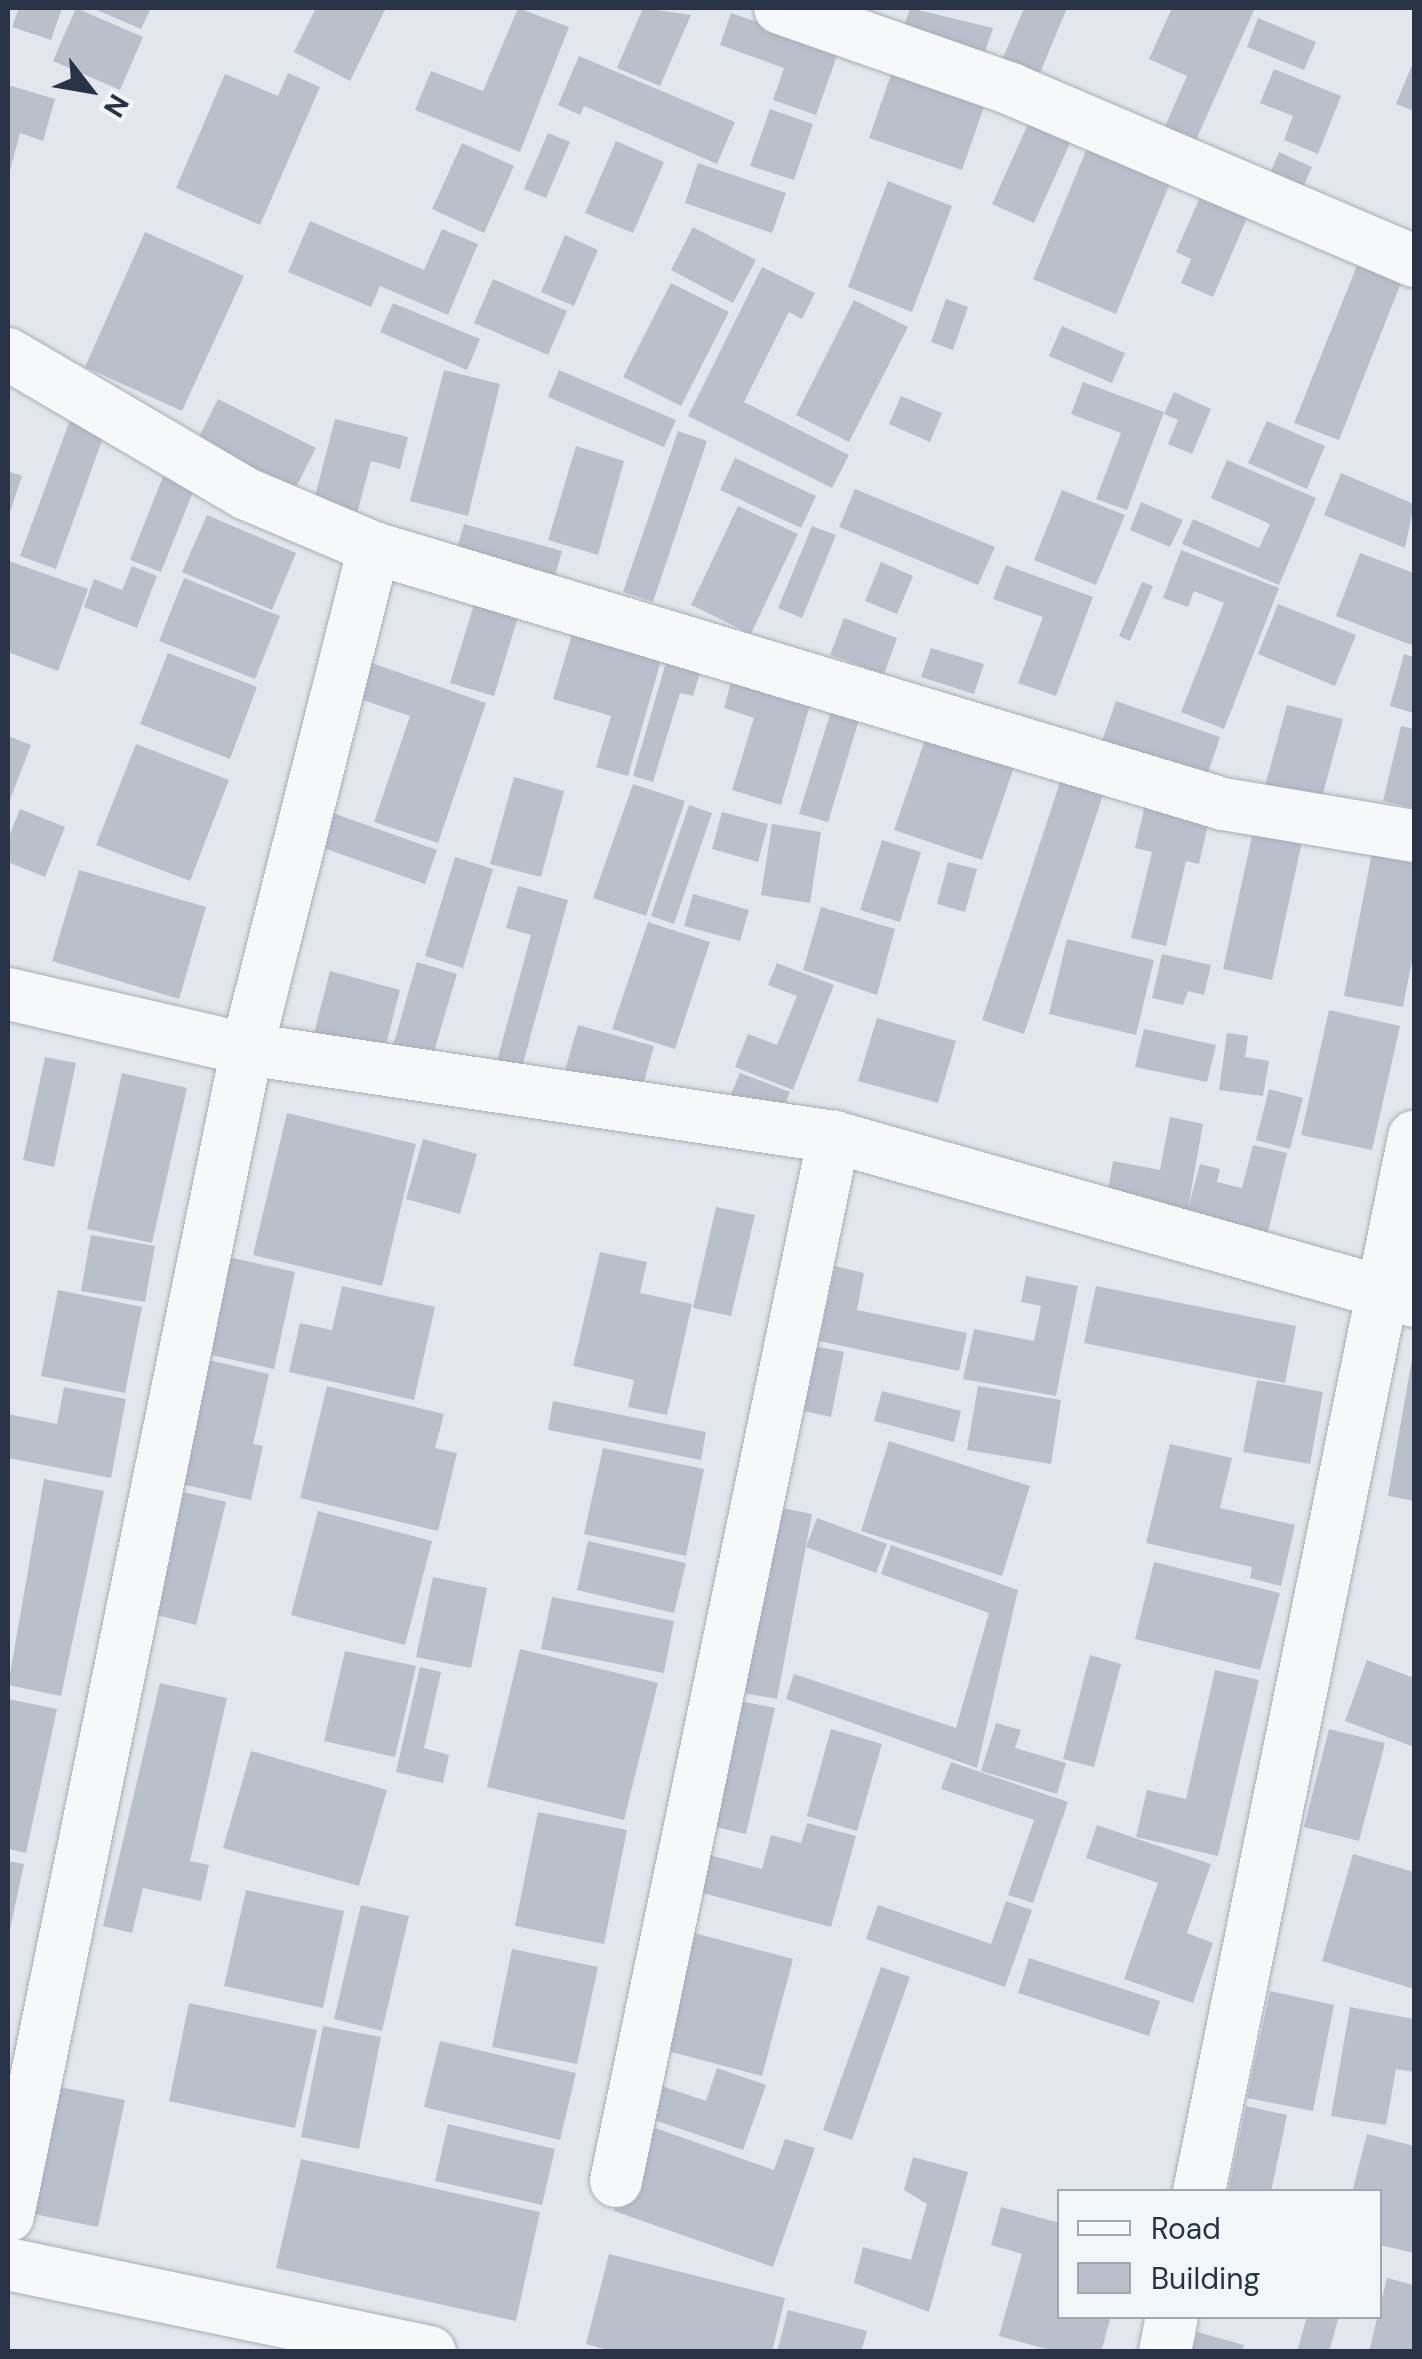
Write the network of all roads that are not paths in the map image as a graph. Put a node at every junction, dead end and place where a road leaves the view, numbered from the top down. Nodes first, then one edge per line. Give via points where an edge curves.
1 (780, 8) edge
2 (1414, 260) edge
3 (8, 354) edge
4 (374, 548) junction
5 (1414, 836) edge
6 (8, 994) edge
7 (247, 1050) junction
8 (1414, 1136) edge
9 (834, 1137) junction
10 (1401, 1299) edge
11 (616, 2182) dead end
12 (1199, 2189) edge
13 (8, 2216) edge
14 (8, 2264) edge
15 (1171, 2319) edge
16 (430, 2352) edge
17 (1165, 2352) edge

1 - 2 street via 1012,89
3 - 4 street via 247,494
4 - 5 street via 1223,804
4 - 7 street
6 - 7 street
7 - 9 street
7 - 13 street
8 - 10 street
9 - 10 street
9 - 11 street
10 - 12 street
14 - 16 street
15 - 17 street

